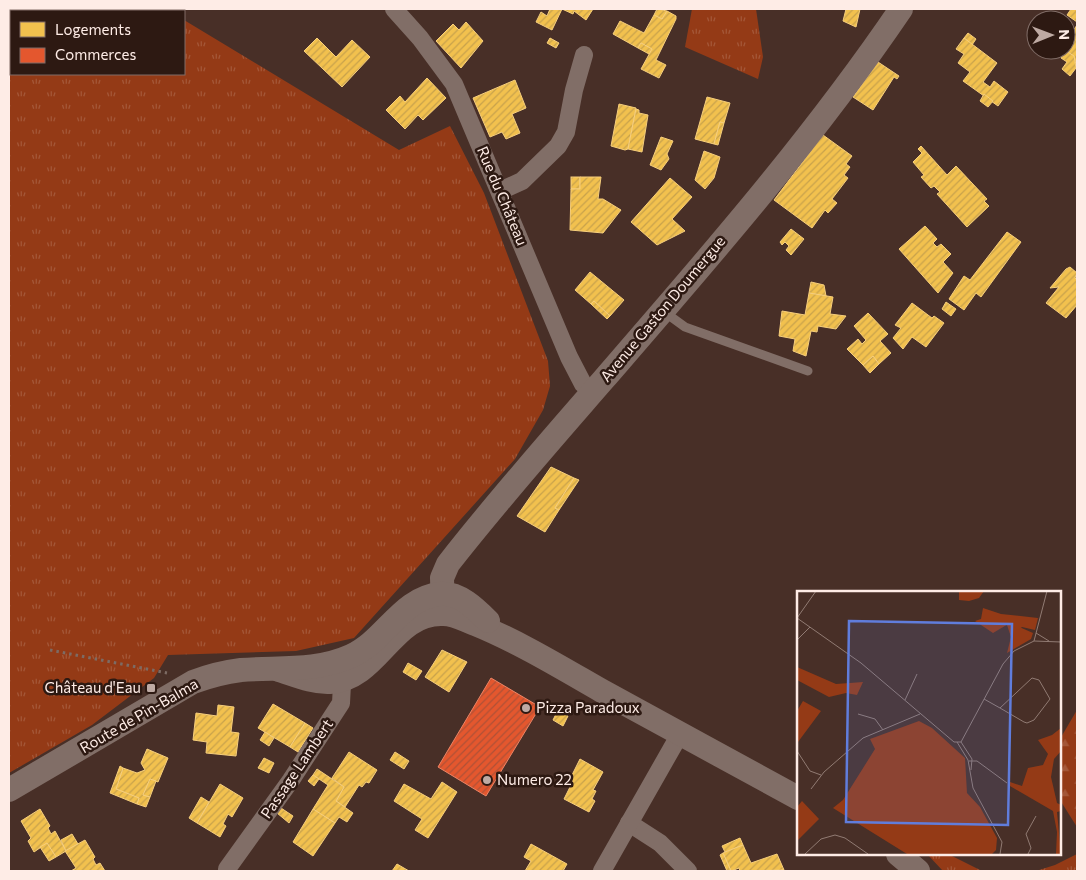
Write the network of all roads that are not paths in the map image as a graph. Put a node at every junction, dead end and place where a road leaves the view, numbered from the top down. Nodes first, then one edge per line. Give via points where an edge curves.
1 (394, 9) edge
2 (901, 9) edge
3 (584, 55) dead end
4 (500, 191) junction
5 (663, 311) junction
6 (808, 370) dead end
7 (592, 393) junction
8 (443, 604) junction
9 (340, 670) junction
10 (680, 734) junction
11 (9, 790) edge
12 (797, 797) edge
13 (629, 823) junction
14 (899, 855) edge
15 (227, 869) dead end
16 (602, 871) edge
17 (688, 871) edge
18 (918, 871) edge

1 - 4 street, Rue du Château via 454,84
2 - 5 main road, Avenue Gaston Doumergue via 824,114
3 - 4 street via 566,132 558,146 522,181
4 - 7 street, Rue du Château via 569,357 583,384
5 - 6 lane via 685,327
5 - 7 main road, Avenue Gaston Doumergue
7 - 8 main road, Avenue Gaston Doumergue via 448,564 442,578
8 - 9 main road, Route de Pin-Balma via 398,632 367,665
8 - 10 main road via 458,617 500,634
9 - 11 main road, Route de Pin-Balma via 319,681 279,670 239,670 193,682
9 - 15 street, Passage Lambert via 341,703
10 - 12 main road
10 - 13 street
13 - 16 street
13 - 17 street via 660,843
14 - 18 main road

